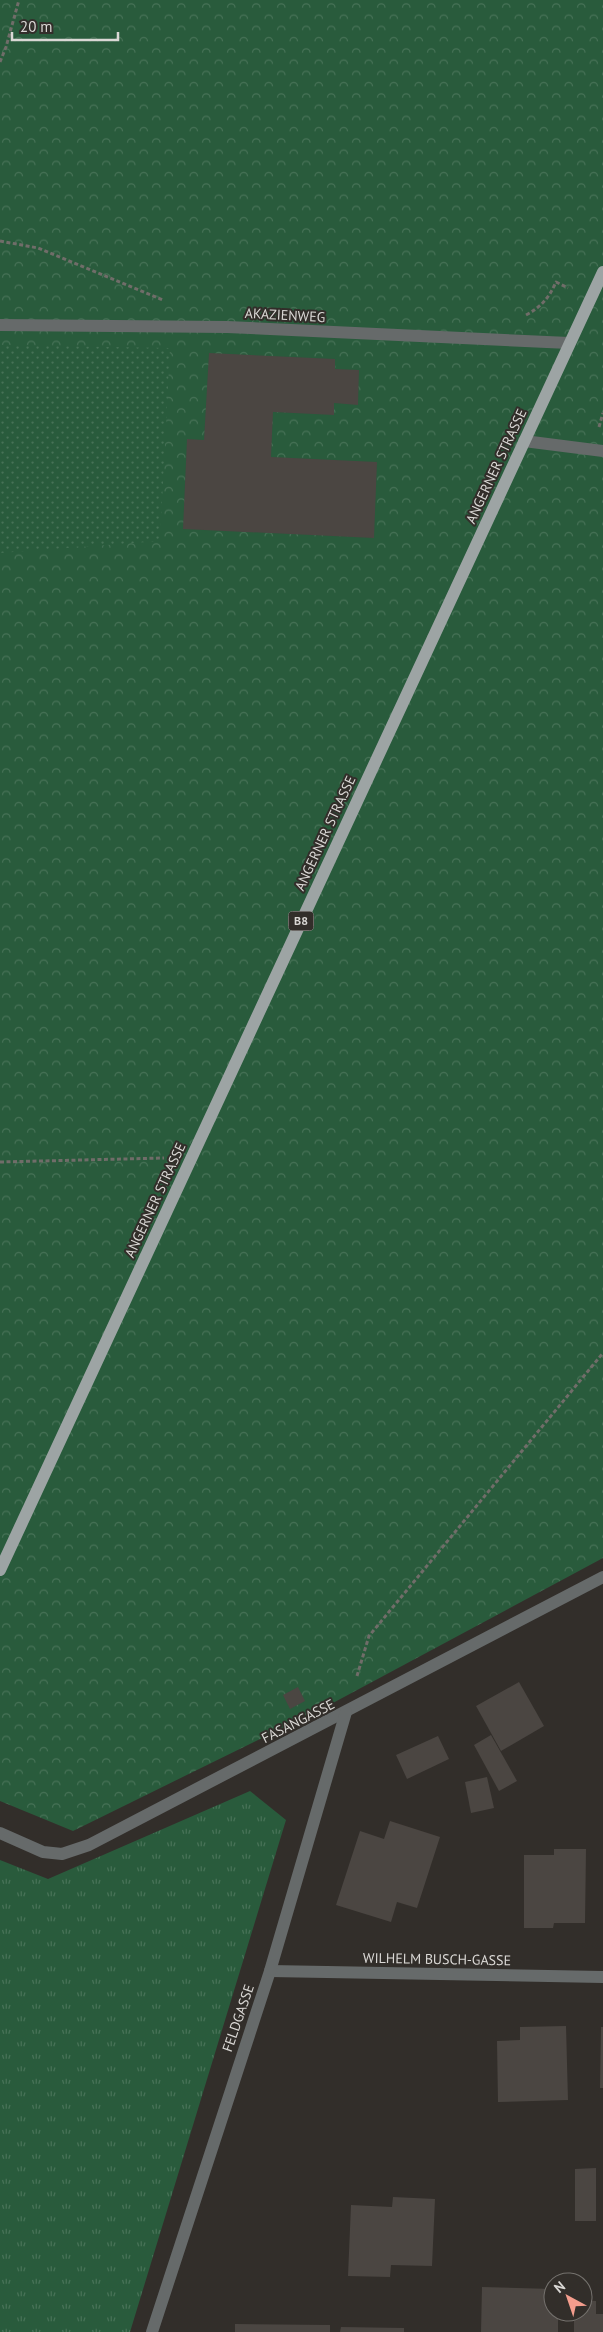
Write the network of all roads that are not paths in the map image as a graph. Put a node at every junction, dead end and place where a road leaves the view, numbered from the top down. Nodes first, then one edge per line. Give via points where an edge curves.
1 (603, 272) edge
2 (0, 325) edge
3 (569, 343) junction
4 (524, 441) junction
5 (603, 451) edge
6 (0, 1570) edge
7 (603, 1577) edge
8 (346, 1712) junction
9 (0, 1833) edge
10 (270, 1971) junction
11 (603, 1977) edge
12 (152, 2332) edge

1 - 3 main road, ANGERNER STRASSE / B8
2 - 3 street, AKAZIENWEG via 227,327
3 - 4 main road, ANGERNER STRASSE / B8
4 - 5 street
4 - 6 main road, ANGERNER STRASSE / B8
7 - 8 street, FASANGASSE
8 - 9 street, FASANGASSE via 89,1845 62,1854 43,1852
8 - 10 street, FELDGASSE
10 - 11 street, WILHELM BUSCH-GASSE
10 - 12 street, FELDGASSE

